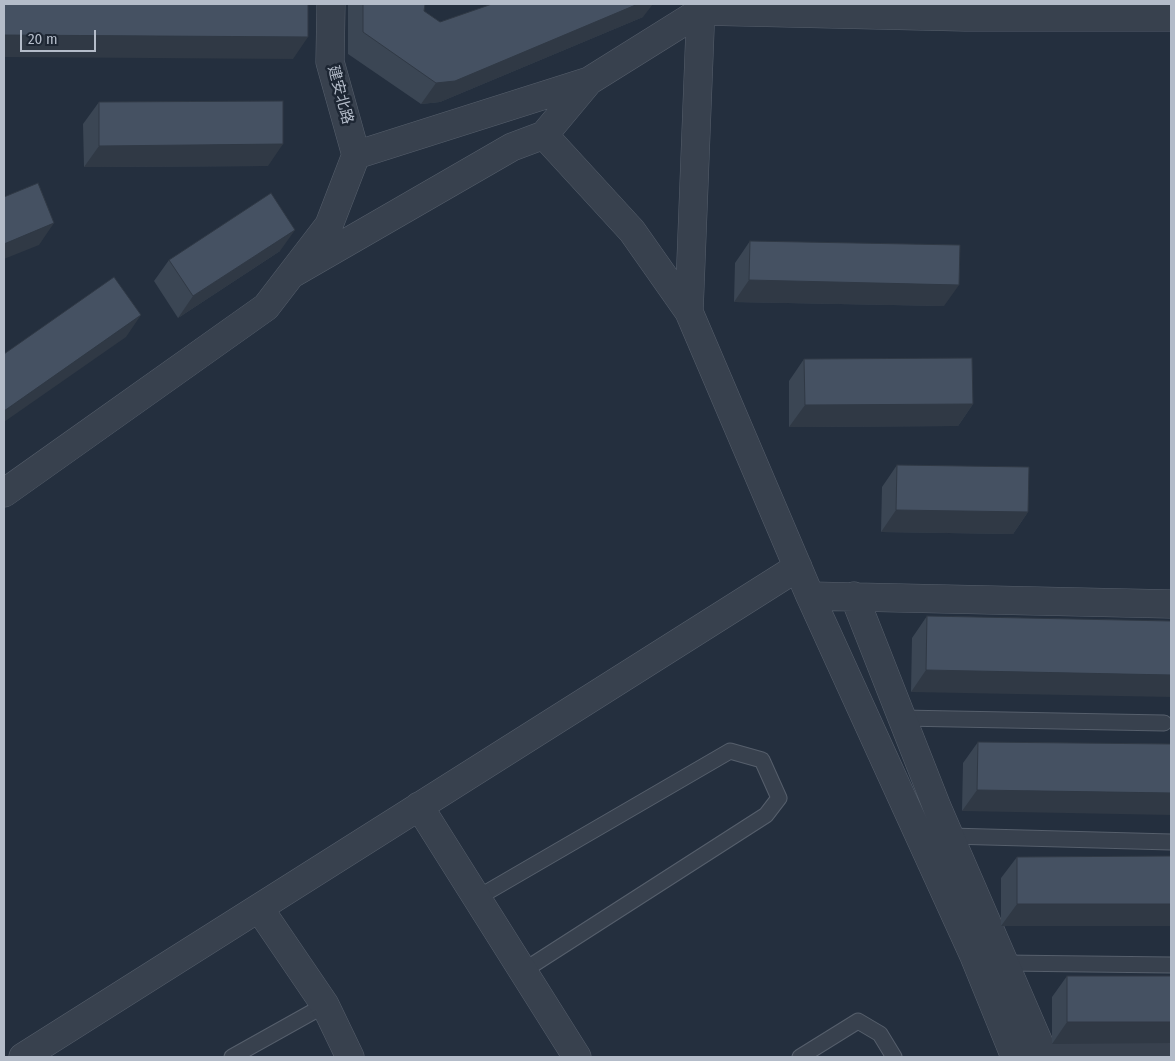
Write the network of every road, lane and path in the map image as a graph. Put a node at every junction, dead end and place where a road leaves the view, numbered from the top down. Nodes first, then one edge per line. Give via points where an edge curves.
1 (331, 4) edge
2 (701, 8) edge
3 (1171, 16) edge
4 (589, 81) junction
5 (544, 135) junction
6 (356, 155) junction
7 (292, 274) junction
8 (689, 312) junction
9 (4, 493) edge
10 (798, 567) junction
11 (810, 596) junction
12 (854, 596) junction
13 (1171, 604) edge
14 (902, 718) junction
15 (1164, 723) dead end
16 (419, 806) junction
17 (950, 836) junction
18 (1171, 842) edge
19 (477, 898) junction
20 (259, 908) junction
21 (1005, 962) junction
22 (1171, 965) edge
23 (523, 971) junction
24 (324, 1005) junction
25 (1171, 1055) edge
26 (1014, 1056) edge
27 (1045, 1056) edge
28 (23, 1057) edge
29 (232, 1057) edge
30 (350, 1057) edge
31 (577, 1057) edge
32 (800, 1057) edge
33 (894, 1057) edge

1 - 6 street, 建安北路 via 330,62
2 - 3 street via 965,16
2 - 4 street
2 - 8 street
4 - 5 street
4 - 6 street
5 - 7 street via 512,147
5 - 8 street via 632,231
6 - 7 street via 329,225
7 - 9 street via 266,307
8 - 10 street
10 - 11 street
10 - 16 street
11 - 12 street
11 - 26 street via 974,956
12 - 13 street
12 - 14 street
14 - 15 lane
14 - 17 street
16 - 19 street
16 - 20 street
17 - 18 lane
17 - 21 street
19 - 23 street
19 - 23 lane via 730,751 762,760 779,798 766,815
20 - 24 street
20 - 28 street
21 - 22 lane
21 - 27 street
23 - 31 street
24 - 29 lane
24 - 30 street
25 - 27 street
26 - 27 street
32 - 33 lane via 858,1021 880,1034

